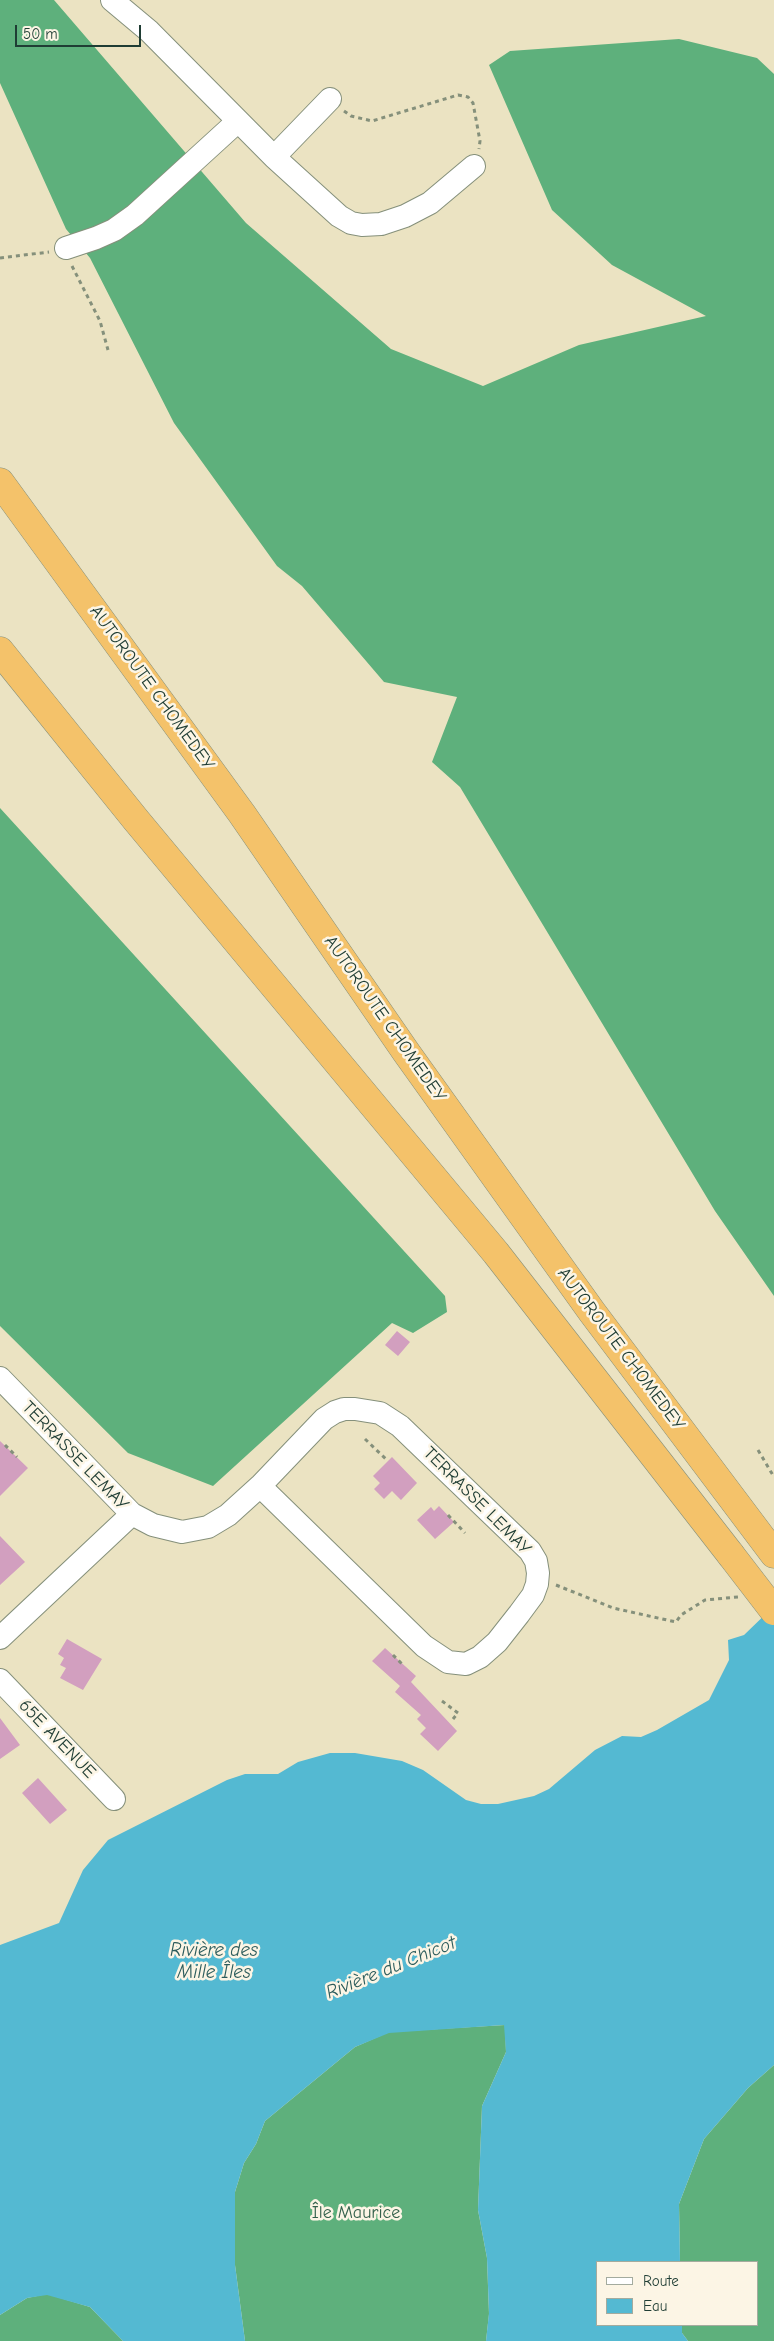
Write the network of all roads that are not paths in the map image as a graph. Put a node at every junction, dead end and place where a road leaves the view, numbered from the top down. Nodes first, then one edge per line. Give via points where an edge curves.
1 (125, 4) edge
2 (330, 99) road end
3 (238, 122) junction
4 (274, 157) junction
5 (474, 166) road end
6 (66, 248) road end
7 (0, 482) edge
8 (0, 651) edge
9 (0, 1378) edge
10 (260, 1486) junction
11 (132, 1514) junction
12 (766, 1544) edge
13 (774, 1611) edge
14 (0, 1638) edge
15 (1, 1684) edge
16 (114, 1799) dead end

1 - 3 street
2 - 4 street
3 - 4 street
3 - 6 street via 135,215 114,230
4 - 5 street via 338,216 362,225 381,224 430,203
7 - 12 highway, AUTOROUTE CHOMEDEY via 236,806 406,1052 592,1312
8 - 13 highway, bridge via 142,828 496,1253
9 - 11 street, TERRASSE LEMAY
10 - 10 street, TERRASSE LEMAY via 424,1646 448,1662 466,1664 480,1658 519,1614 537,1584 537,1567 530,1551 400,1426 380,1413 355,1409 335,1412
10 - 11 street, TERRASSE LEMAY via 228,1515 197,1531 169,1529 145,1522
11 - 14 street
15 - 16 street, 65E AVENUE

